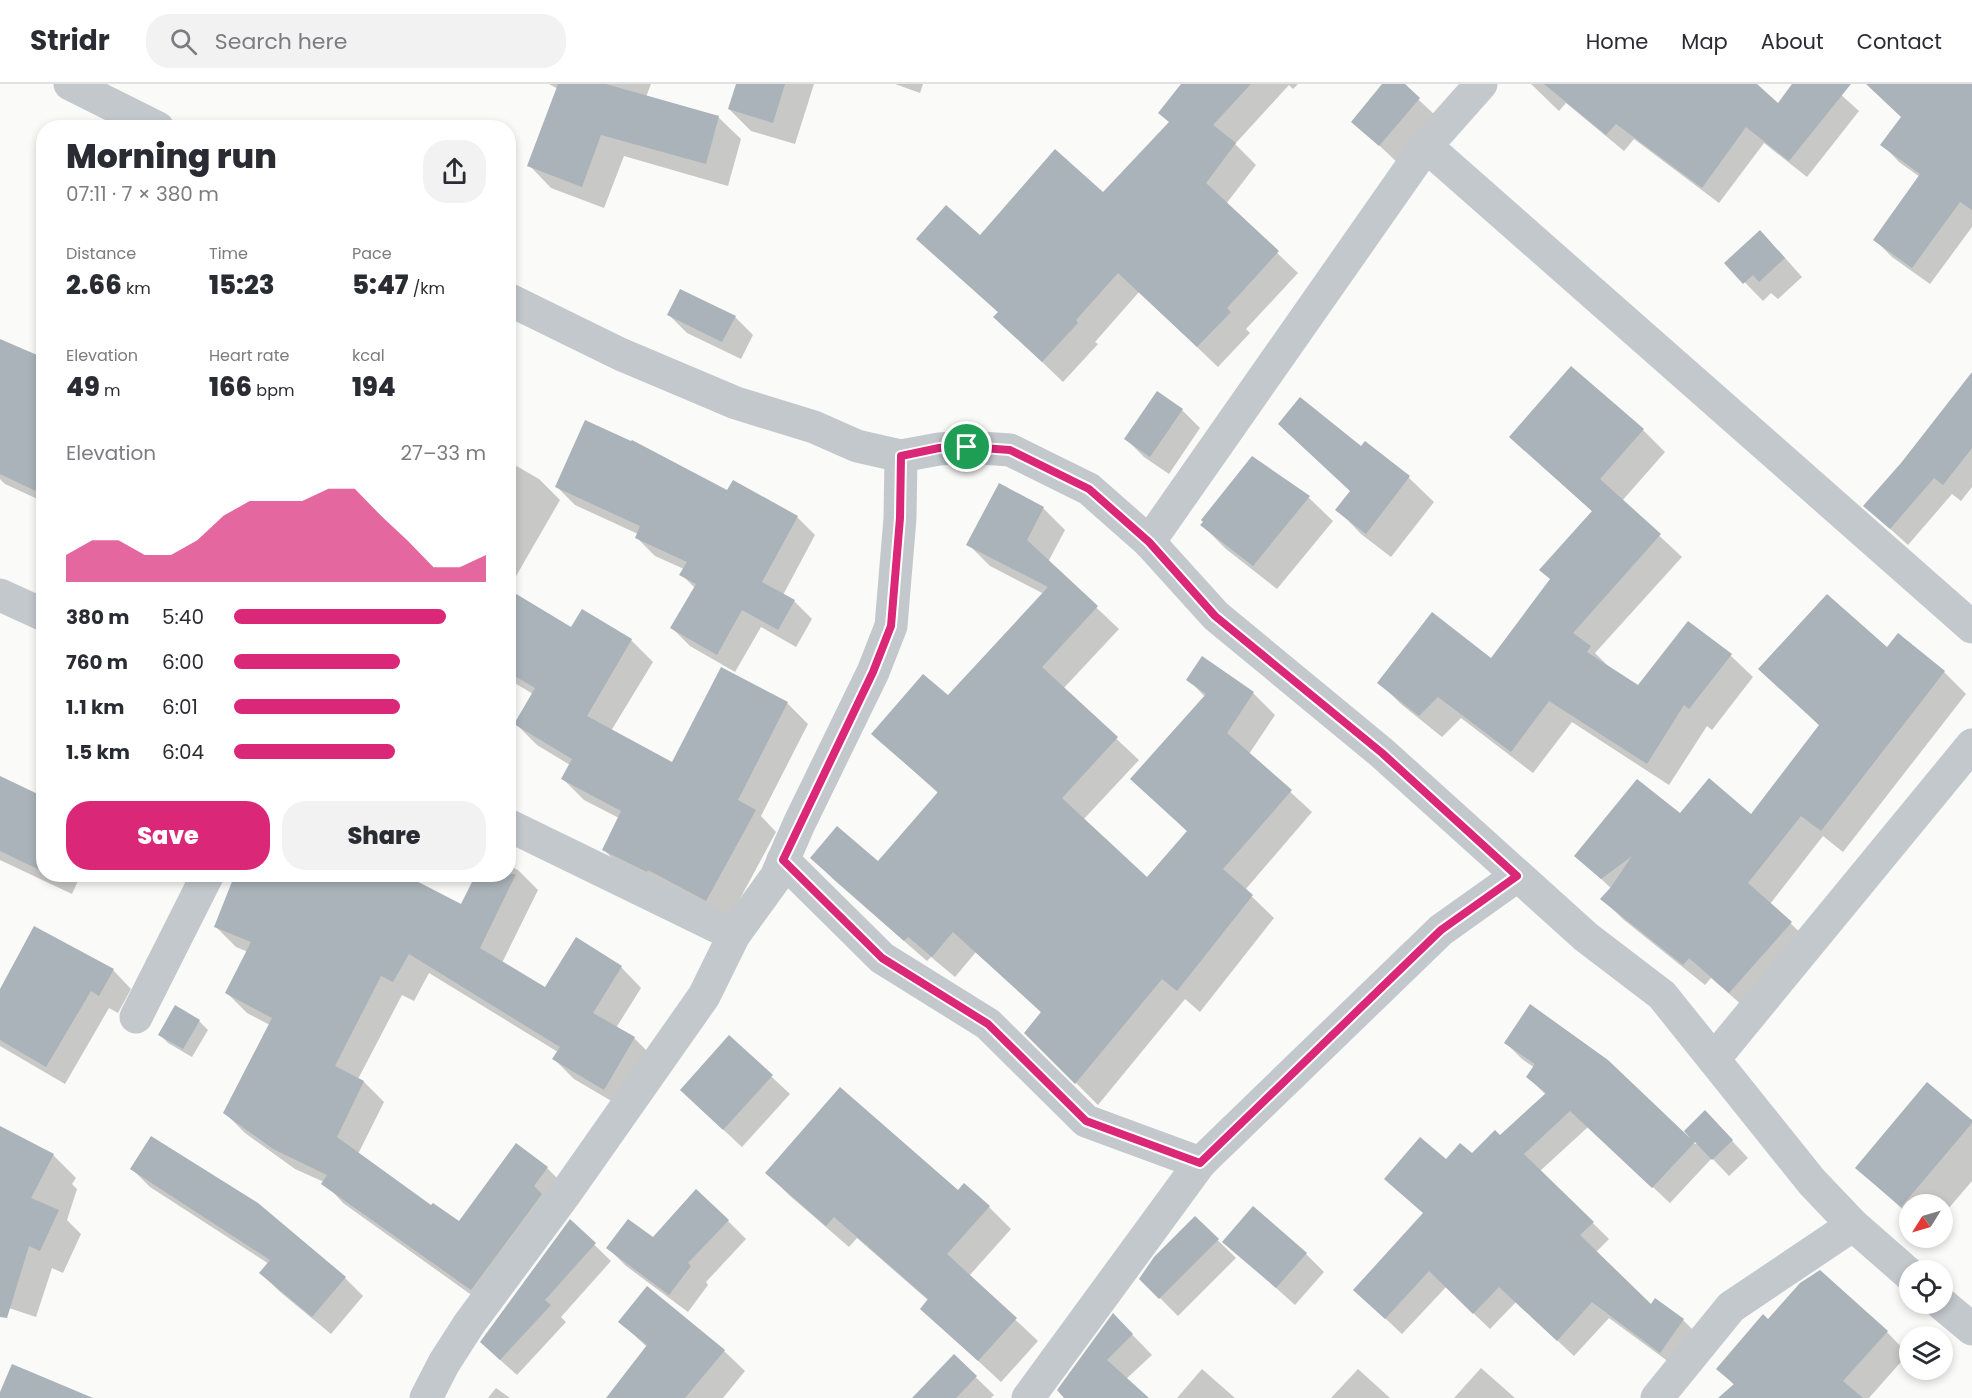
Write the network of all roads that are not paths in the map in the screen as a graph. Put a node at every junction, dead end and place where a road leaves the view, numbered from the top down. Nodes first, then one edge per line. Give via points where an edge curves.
1 (70, 84) edge
2 (1481, 84) edge
3 (142, 120) edge
4 (1426, 146) junction
5 (516, 303) edge
6 (901, 456) junction
7 (1149, 542) junction
8 (0, 595) edge
9 (36, 611) edge
10 (1972, 627) edge
11 (1972, 745) edge
12 (516, 829) edge
13 (783, 860) junction
14 (1517, 876) junction
15 (204, 882) edge
16 (734, 935) junction
17 (136, 1017) dead end
18 (1714, 1059) junction
19 (1200, 1163) junction
20 (1853, 1225) junction
21 (1899, 1265) edge
22 (1953, 1313) edge
23 (1972, 1329) edge
24 (426, 1398) edge
25 (1028, 1398) edge
26 (1657, 1398) edge

1 - 3 street
2 - 4 street
4 - 7 street
4 - 10 street
5 - 6 street via 620,354 736,403 814,427 857,446
6 - 7 street via 939,448 1010,450 1089,489
6 - 13 street via 891,626
7 - 14 street via 1215,616 1382,753
8 - 9 street
11 - 18 street
12 - 16 street
13 - 16 street via 776,877
13 - 19 street via 882,958 988,1024 1086,1121
14 - 18 street via 1586,937 1662,995
14 - 19 street via 1441,930
15 - 17 street
16 - 24 street via 704,996 470,1324
18 - 20 street via 1812,1182
19 - 25 street
20 - 21 street
20 - 26 street via 1731,1307
22 - 23 street

